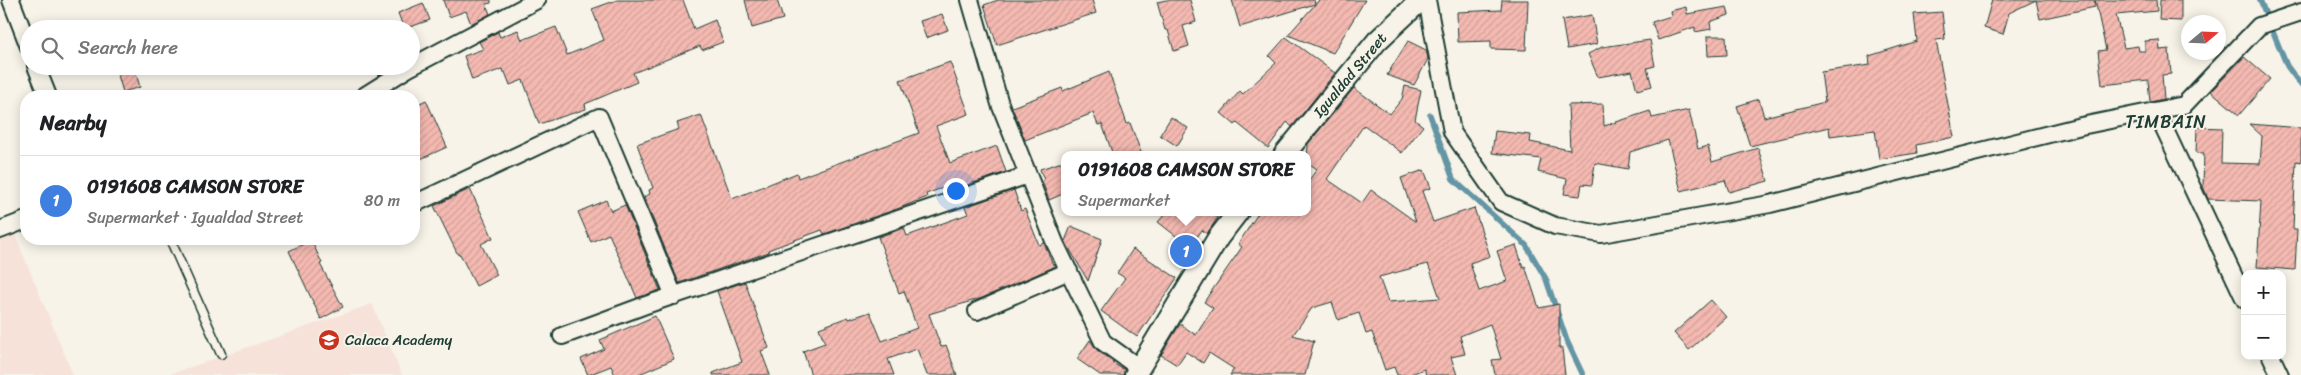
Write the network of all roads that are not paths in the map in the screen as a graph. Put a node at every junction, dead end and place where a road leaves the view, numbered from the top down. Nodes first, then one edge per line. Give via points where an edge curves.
1 (10, 0) edge
2 (537, 0) edge
3 (970, 0) edge
4 (1421, 0) edge
5 (1427, 0) edge
6 (2301, 12) edge
7 (20, 25) edge
8 (420, 62) edge
9 (40, 75) edge
10 (397, 75) edge
11 (46, 90) edge
12 (374, 90) edge
13 (2156, 111) junction
14 (1287, 151) edge
15 (1028, 175) junction
16 (420, 201) edge
17 (1235, 216) edge
18 (20, 222) edge
19 (0, 230) edge
20 (173, 245) edge
21 (1069, 271) junction
22 (2241, 292) edge
23 (674, 296) junction
24 (977, 311) dead end
25 (562, 336) dead end
26 (222, 354) dead end
27 (2273, 360) edge
28 (1137, 371) edge
29 (2280, 375) edge

1 - 7 street
2 - 8 street
3 - 15 street via 1000,104
4 - 14 street, Igualdad Street via 1377,41
5 - 13 street via 1452,132 1501,202 1555,226 1601,234 1770,204 2081,126
6 - 13 street via 2259,26 2184,105
9 - 11 street
10 - 12 street
13 - 22 street
15 - 21 street
15 - 23 street
16 - 23 street via 599,117
17 - 28 street via 1218,238
18 - 19 street
20 - 26 lane
21 - 24 street
21 - 28 street via 1103,342
23 - 25 street
27 - 29 street

